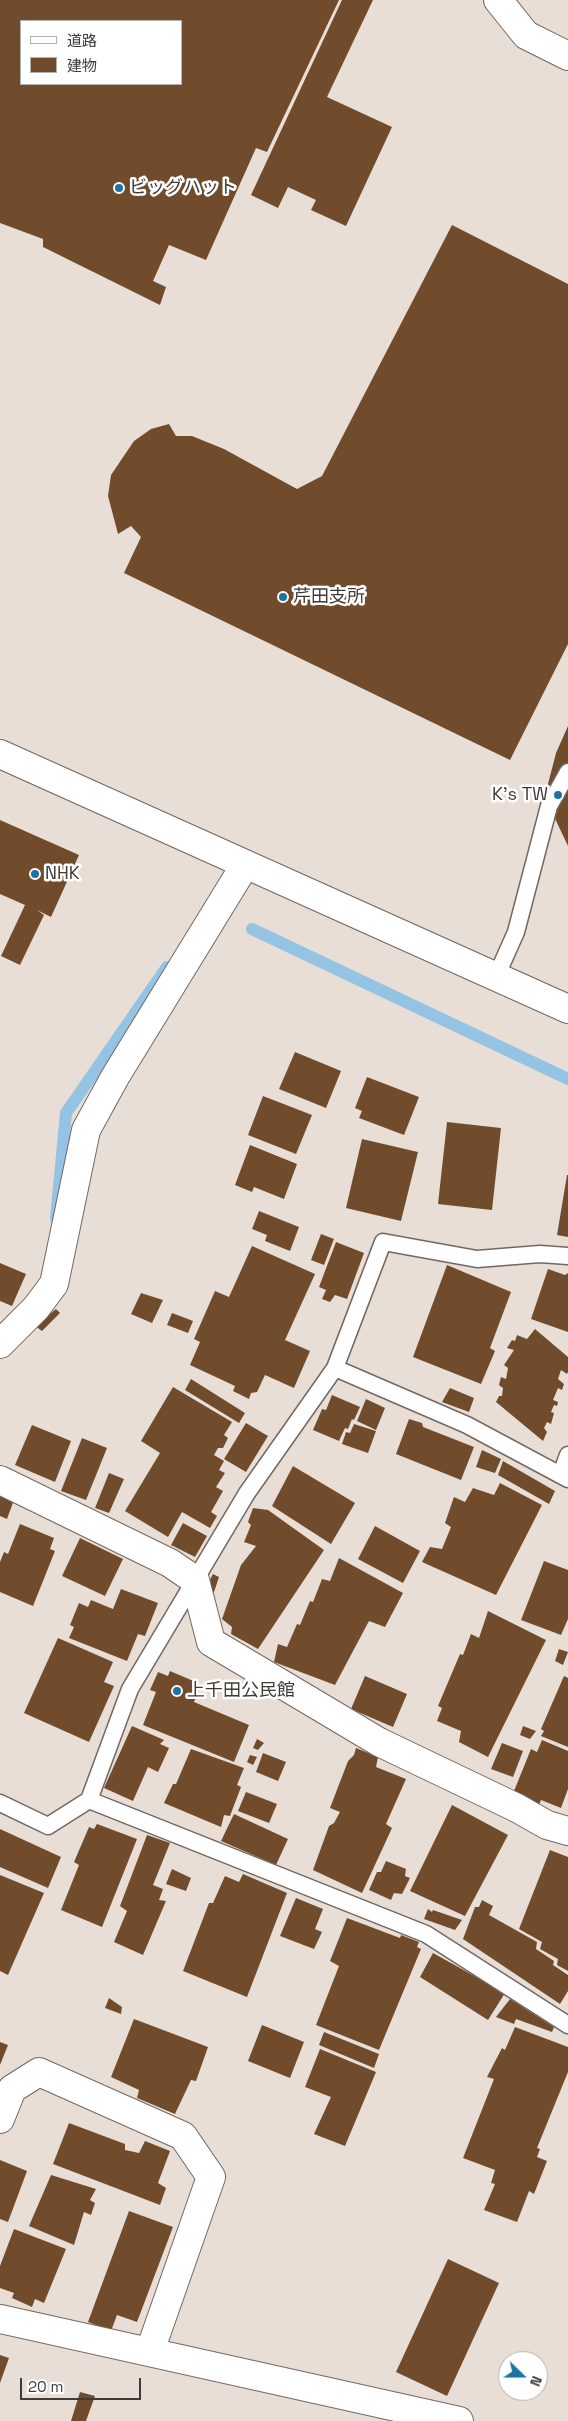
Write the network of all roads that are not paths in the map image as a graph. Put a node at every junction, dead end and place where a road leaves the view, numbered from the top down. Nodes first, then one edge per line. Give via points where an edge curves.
1 (498, 0) edge
2 (568, 56) edge
3 (0, 754) edge
4 (568, 772) edge
5 (245, 865) junction
6 (496, 977) junction
7 (568, 1009) edge
8 (568, 1256) edge
9 (0, 1344) edge
10 (335, 1368) junction
11 (568, 1455) edge
12 (565, 1477) edge
13 (0, 1480) edge
14 (195, 1580) junction
15 (89, 1800) junction
16 (0, 1804) edge
17 (568, 1831) edge
18 (568, 2025) edge
19 (0, 2119) edge
20 (0, 2319) edge
21 (150, 2351) junction
22 (459, 2421) edge

1 - 2 street via 526,35
3 - 5 street
4 - 6 lane via 549,806 516,932
5 - 6 street
5 - 9 street via 86,1130 54,1284 36,1308
6 - 7 street
8 - 10 lane via 540,1254 477,1258 383,1242
10 - 12 lane via 467,1425
10 - 14 lane via 247,1493
11 - 12 lane
13 - 14 street via 170,1564
14 - 15 lane via 130,1689
14 - 17 street via 211,1642 379,1742 547,1825
15 - 16 lane via 48,1826
15 - 18 lane via 426,1934
19 - 21 street via 12,2089 39,2072 183,2136 211,2177
20 - 21 street
21 - 22 street

